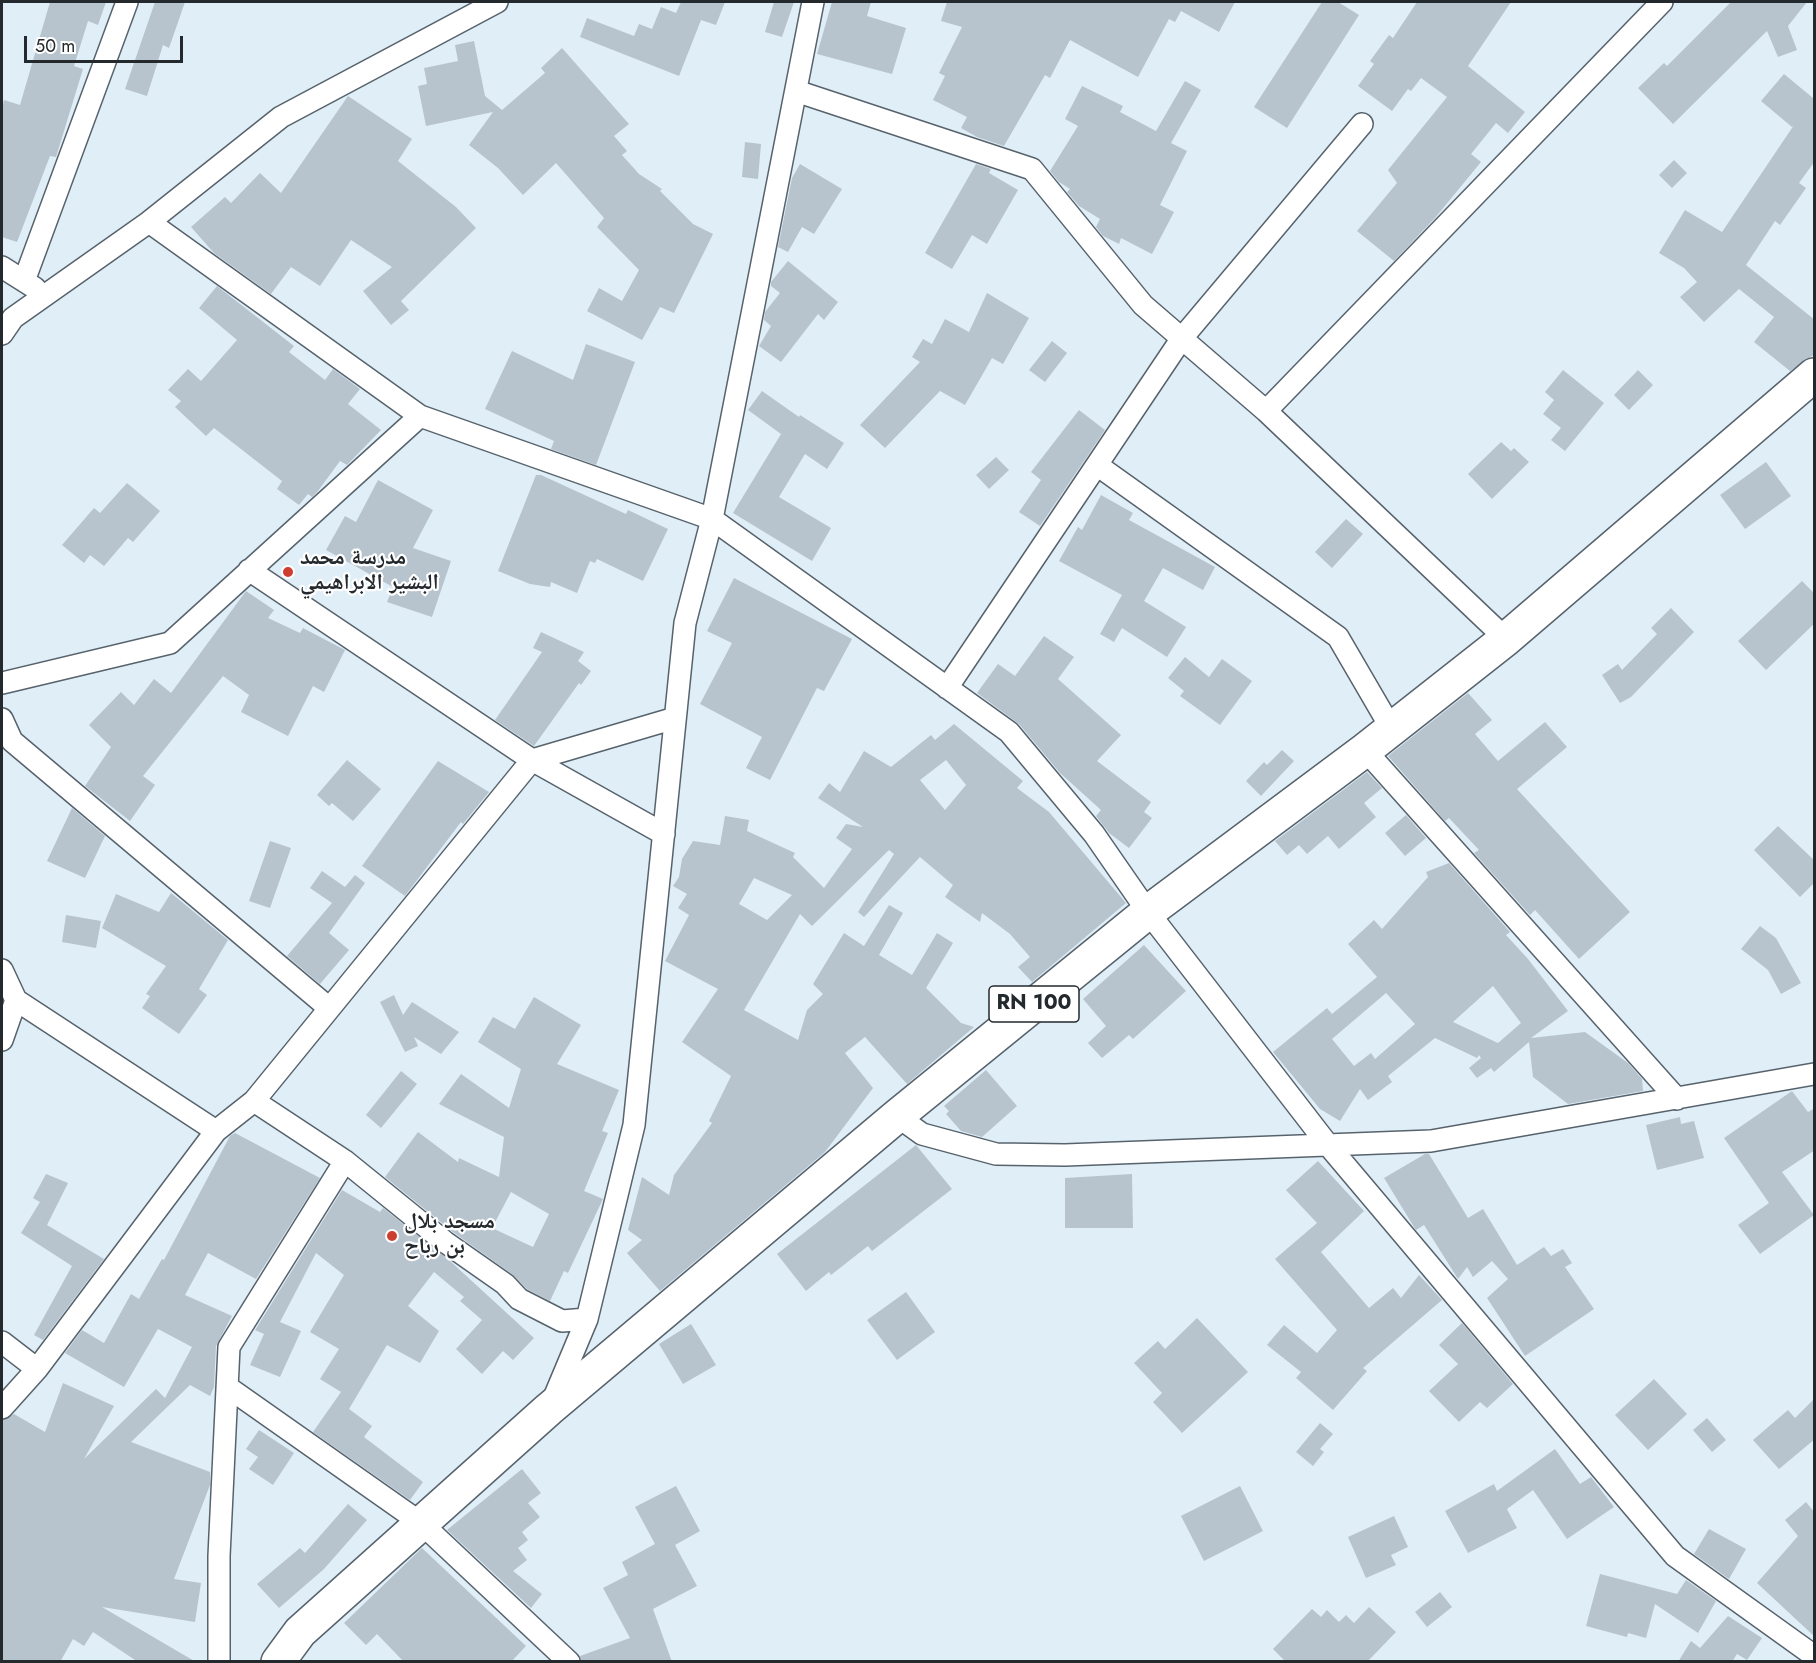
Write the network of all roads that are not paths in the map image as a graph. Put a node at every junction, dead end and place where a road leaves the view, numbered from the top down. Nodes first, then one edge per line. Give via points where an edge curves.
1 (127, 2) edge
2 (497, 2) edge
3 (813, 2) edge
4 (1662, 2) edge
5 (796, 91) junction
6 (1362, 124) dead end
7 (149, 222) junction
8 (2, 267) edge
9 (24, 281) junction
10 (46, 295) junction
11 (2, 334) edge
12 (1182, 338) junction
13 (1815, 375) edge
14 (1266, 411) junction
15 (420, 416) junction
16 (1097, 465) junction
17 (712, 519) junction
18 (249, 570) junction
19 (1506, 639) junction
20 (2, 683) edge
21 (947, 688) junction
22 (675, 718) junction
23 (2, 719) edge
24 (1391, 728) junction
25 (1365, 750) junction
26 (532, 760) junction
27 (664, 834) junction
28 (1148, 912) junction
29 (2, 970) edge
30 (16, 1000) junction
31 (329, 1008) junction
32 (2, 1040) edge
33 (1815, 1074) edge
34 (1677, 1099) junction
35 (254, 1101) junction
36 (897, 1116) junction
37 (216, 1131) junction
38 (1328, 1145) junction
39 (345, 1161) junction
40 (586, 1319) junction
41 (2, 1342) edge
42 (37, 1370) junction
43 (229, 1388) junction
44 (2, 1408) edge
45 (549, 1409) junction
46 (421, 1523) junction
47 (1813, 1654) edge
48 (219, 1662) edge
49 (278, 1662) edge
50 (569, 1662) edge

1 - 9 street
2 - 7 street via 281,117
3 - 5 street
4 - 14 street
5 - 12 street via 1032,170 1143,305
5 - 17 street
6 - 12 street
7 - 10 street
7 - 15 street
8 - 9 street
9 - 10 street
10 - 11 street via 14,318
12 - 14 street
12 - 16 street
13 - 19 main road, RN 100
14 - 19 street
15 - 17 street
15 - 18 street
16 - 21 street
16 - 24 street via 1338,637
17 - 21 street
17 - 22 street via 685,623
18 - 20 street via 170,643
18 - 26 street
19 - 24 main road, RN 100
21 - 28 street via 1008,732 1094,834
22 - 26 street
22 - 27 street
23 - 31 street via 12,741
24 - 25 main road, RN 100
25 - 28 main road, RN 100
25 - 34 street
26 - 27 street
26 - 31 street
27 - 40 street via 634,1125
28 - 36 main road, RN 100
28 - 38 street
29 - 30 street
30 - 32 street
30 - 37 street
31 - 35 street
33 - 34 street
34 - 38 street via 1431,1141
35 - 37 street
35 - 39 street
36 - 38 street via 922,1134 996,1154
36 - 45 main road, RN 100
37 - 42 street
38 - 47 street via 1675,1556
39 - 40 street via 445,1242 505,1284 519,1299 562,1321
39 - 43 street via 228,1347
40 - 45 street
41 - 42 street
42 - 44 street
43 - 46 street
43 - 48 street via 219,1556
45 - 46 main road, RN 100
46 - 49 main road, RN 100 via 300,1632
46 - 50 street

